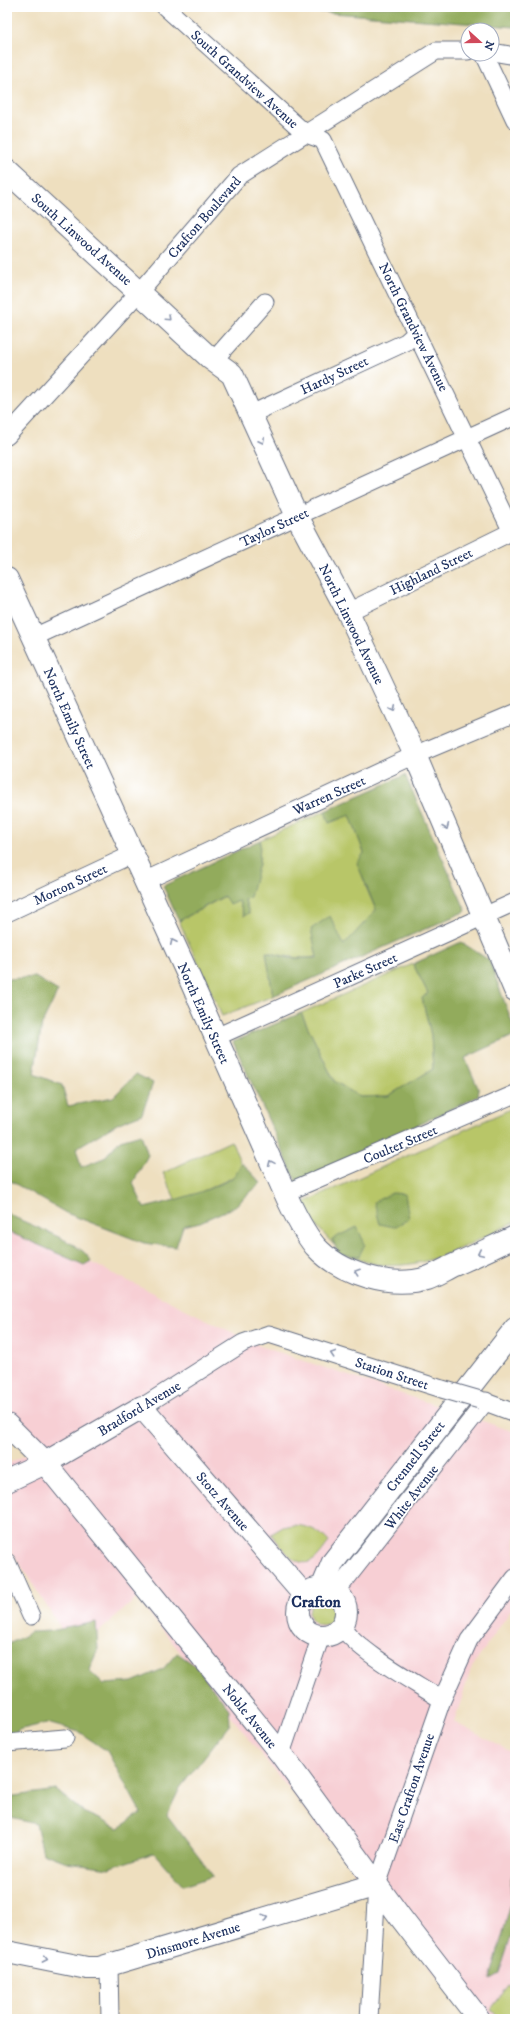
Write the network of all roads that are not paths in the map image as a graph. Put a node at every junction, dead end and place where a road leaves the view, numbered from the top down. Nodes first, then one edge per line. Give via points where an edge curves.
1 (165, 7) edge
2 (460, 51) edge
3 (500, 53) edge
4 (515, 56) edge
5 (488, 62) edge
6 (515, 120) edge
7 (306, 134) junction
8 (7, 170) edge
9 (140, 291) junction
10 (265, 302) dead end
11 (417, 332) junction
12 (214, 360) junction
13 (249, 415) junction
14 (515, 416) edge
15 (7, 435) edge
16 (467, 438) junction
17 (297, 516) junction
18 (514, 531) edge
19 (7, 579) edge
20 (348, 612) junction
21 (34, 637) junction
22 (515, 713) edge
23 (415, 755) junction
24 (133, 854) junction
25 (145, 880) junction
26 (515, 902) edge
27 (7, 913) edge
28 (483, 916) junction
29 (515, 990) edge
30 (214, 1038) junction
31 (515, 1094) edge
32 (285, 1193) junction
33 (515, 1237) edge
34 (515, 1329) edge
35 (269, 1334) joint
36 (483, 1401) junction
37 (142, 1407) junction
38 (515, 1413) edge
39 (7, 1425) edge
40 (45, 1463) junction
41 (7, 1481) edge
42 (7, 1562) edge
43 (515, 1578) edge
44 (321, 1592) junction
45 (31, 1616) dead end
46 (341, 1626) junction
47 (321, 1636) junction
48 (442, 1700) junction
49 (65, 1738) dead end
50 (7, 1743) edge
51 (281, 1754) junction
52 (377, 1885) junction
53 (7, 1952) edge
54 (109, 1966) junction
55 (110, 2019) edge
56 (369, 2019) edge
57 (479, 2019) edge

1 - 7 street, South Grandview Avenue
2 - 7 street, Crafton Boulevard via 436,51
3 - 4 street
5 - 6 street
7 - 9 street, Crafton Boulevard via 239,176
7 - 11 street, North Grandview Avenue via 323,140
8 - 9 main road, South Linwood Avenue
9 -> 12 main road, North Linwood Avenue
9 - 15 street, Crafton Boulevard
10 - 12 street
11 - 13 street, Hardy Street via 406,342
11 - 16 street, North Grandview Avenue
12 - 13 main road, North Linwood Avenue via 232,374
13 -> 17 main road, North Linwood Avenue
14 - 16 street, Taylor Street
16 - 17 street, Taylor Street
16 - 18 street, North Grandview Avenue
17 - 20 main road, North Linwood Avenue
17 - 21 street, Taylor Street
18 - 20 street, Highland Street
19 - 21 main road, North Emily Street
20 -> 23 main road, North Linwood Avenue
21 - 24 main road, North Emily Street
22 - 23 street, Warren Street
23 - 25 street, Warren Street
23 -> 28 main road, North Linwood Avenue
24 - 25 main road, North Emily Street
24 - 27 street, Morton Street
30 -> 25 main road, North Emily Street
26 - 28 street, Parke Street
28 - 29 main road, North Linwood Avenue
28 - 30 street, Parke Street
32 -> 30 main road, North Emily Street
31 - 32 street, Coulter Street
33 -> 32 main road, North Emily Street via 426,1278 400,1282 377,1279 348,1269 315,1246 297,1219
34 - 44 main road, Crennell Street via 333,1562
36 -> 35 street, Station Street, bridge
35 - 37 street, Bradford Avenue via 243,1343
36 - 38 street, Station Street
36 - 44 street, White Avenue
37 - 40 main road, Bradford Avenue
37 - 44 main road, Stotz Avenue
39 - 40 main road, Noble Avenue
40 - 41 main road, Bradford Avenue
40 - 51 main road, Noble Avenue
42 - 45 street
43 - 48 street, East Crafton Avenue via 469,1640
44 - 46 main road via 344,1604 346,1612
44 - 47 main road via 299,1607 301,1623 309,1632
46 - 47 main road
46 - 48 street via 349,1638 362,1648
47 - 51 street
48 - 52 street, East Crafton Avenue
49 - 50 street
51 - 52 main road, Noble Avenue
54 -> 52 main road, Dinsmore Avenue
52 - 56 street, East Crafton Avenue
52 - 57 main road, Noble Avenue
53 -> 54 main road, Dinsmore Avenue via 87,1968
54 - 55 street

